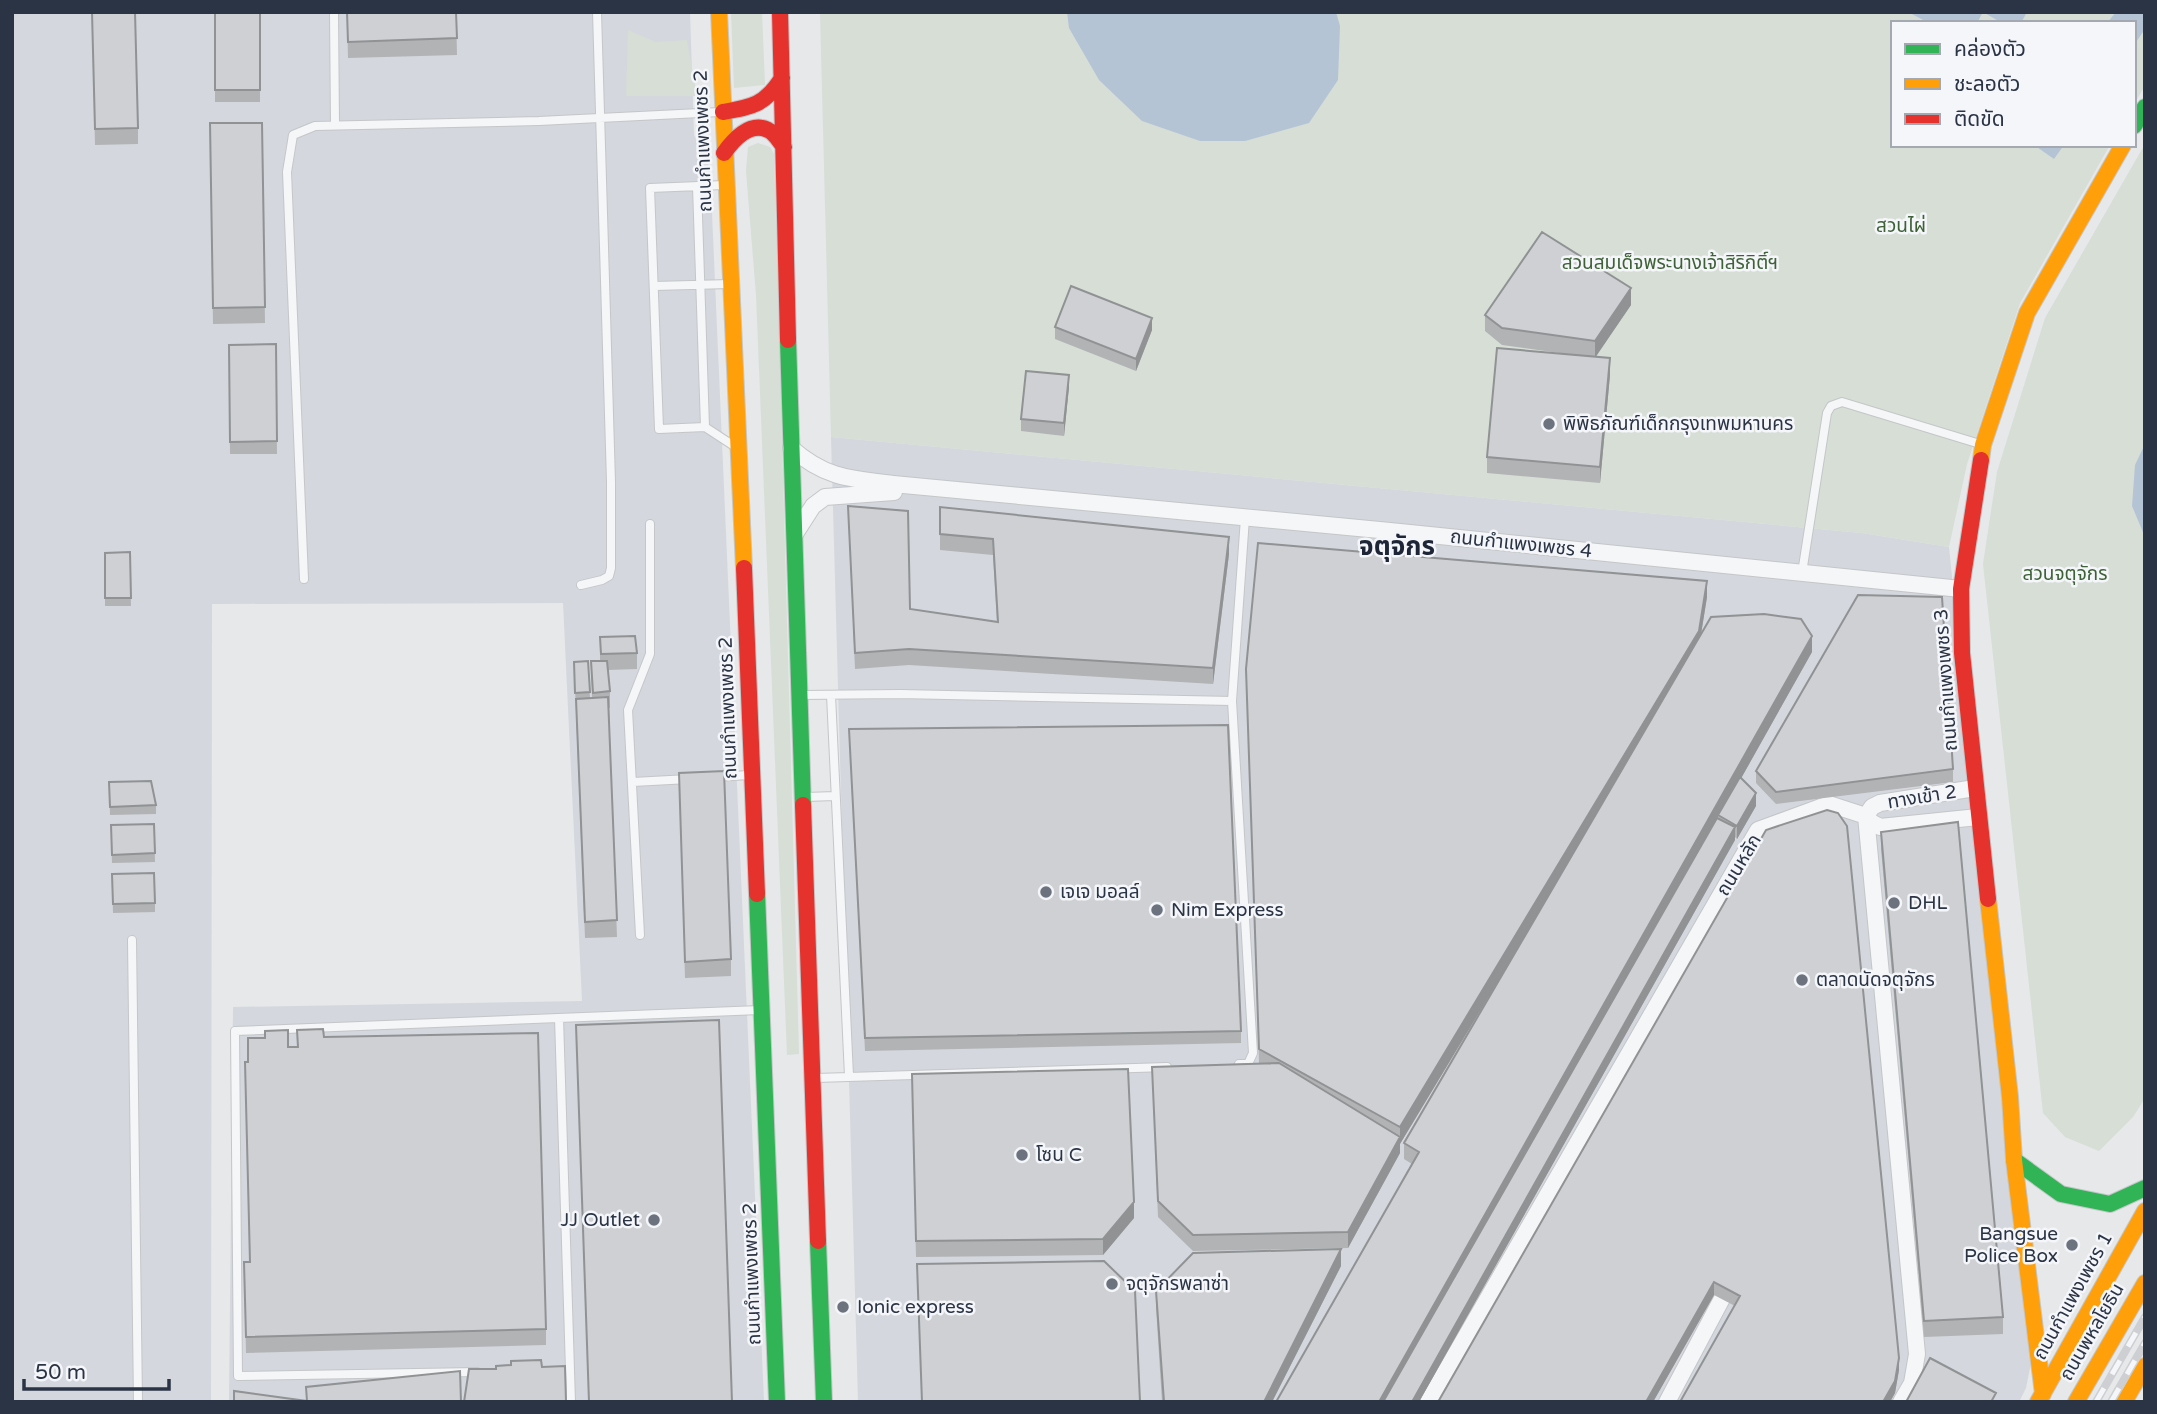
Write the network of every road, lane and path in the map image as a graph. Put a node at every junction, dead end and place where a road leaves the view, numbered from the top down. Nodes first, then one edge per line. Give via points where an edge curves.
1 (334, 12) edge
2 (597, 12) edge
3 (719, 12) edge
4 (780, 12) edge
5 (782, 78) junction
6 (2145, 107) edge
7 (723, 112) junction
8 (601, 117) junction
9 (2136, 123) edge
10 (335, 125) junction
11 (784, 147) junction
12 (2122, 147) edge
13 (724, 153) junction
14 (726, 185) junction
15 (697, 186) junction
16 (701, 284) junction
17 (730, 284) junction
18 (654, 286) junction
19 (705, 427) junction
20 (1983, 445) junction
21 (791, 447) junction
22 (740, 449) junction
23 (956, 491) junction
24 (1245, 518) junction
25 (650, 524) dead end
26 (793, 538) junction
27 (1802, 573) junction
28 (304, 579) dead end
29 (582, 584) dead end
30 (1961, 589) junction
31 (799, 695) junction
32 (831, 695) junction
33 (1232, 701) junction
34 (751, 775) junction
35 (712, 777) edge
36 (699, 778) edge
37 (633, 782) junction
38 (1975, 788) junction
39 (835, 796) junction
40 (803, 798) junction
41 (1866, 816) junction
42 (1979, 817) junction
43 (640, 935) dead end
44 (132, 940) dead end
45 (763, 1010) junction
46 (559, 1018) junction
47 (1234, 1065) edge
48 (1179, 1066) edge
49 (849, 1076) junction
50 (813, 1078) junction
51 (2014, 1160) junction
52 (2145, 1188) edge
53 (2145, 1211) edge
54 (2145, 1283) edge
55 (1725, 1293) edge
56 (555, 1370) edge
57 (569, 1370) junction
58 (486, 1371) edge
59 (2142, 1376) edge
60 (2041, 1398) edge
61 (138, 1402) edge
62 (571, 1402) edge
63 (777, 1402) edge
64 (824, 1402) edge
65 (1428, 1402) edge
66 (1667, 1402) edge
67 (1901, 1402) edge
68 (2076, 1402) edge
69 (2124, 1402) edge

1 - 10 lane
2 - 8 lane
3 - 7 main road, ถนนกำแพงเพชร 2
4 - 5 main road
5 - 7 main road via 763,103
5 - 11 main road
6 - 9 main road
7 - 8 lane
7 - 13 main road, ถนนกำแพงเพชร 2
8 - 10 lane
8 - 29 lane via 611,568 602,580
10 - 28 lane via 315,126 293,135 287,172
11 - 13 main road via 770,131 758,128 742,132
11 - 21 main road
12 - 20 main road, ถนนกำแพงเพชร 3 via 2027,313
13 - 14 main road, ถนนกำแพงเพชร 2
14 - 15 lane
14 - 17 main road, ถนนกำแพงเพชร 2
15 - 16 lane
15 - 18 lane via 650,188
16 - 17 lane
16 - 18 lane
16 - 19 lane
17 - 22 main road, ถนนกำแพงเพชร 2
18 - 19 lane via 659,429
19 - 22 lane
20 - 27 lane via 1836,402 1827,413
20 - 30 main road, ถนนกำแพงเพชร 3
21 - 23 street, ถนนกำแพงเพชร 4 via 808,463 839,477
21 - 26 main road
22 - 34 main road, ถนนกำแพงเพชร 2
23 - 24 street, ถนนกำแพงเพชร 4
23 - 26 street, ถนนกำแพงเพชร 4 via 825,497 813,506
24 - 27 street, ถนนกำแพงเพชร 4
24 - 33 lane
25 - 37 lane via 650,654 628,710
26 - 31 main road
27 - 30 street, ถนนกำแพงเพชร 4
30 - 38 main road, ถนนกำแพงเพชร 3
31 - 32 lane
31 - 40 main road
32 - 33 lane
32 - 39 lane
33 - 47 lane via 1253,1053 1248,1064
34 - 35 lane
34 - 45 main road, ถนนกำแพงเพชร 2
36 - 37 lane
37 - 43 lane
38 - 41 street, ทางเข้า 2 via 1880,803
38 - 42 main road, ถนนกำแพงเพชร 3
39 - 40 lane
39 - 49 lane
40 - 50 main road
41 - 42 street, ทางเข้า 2 via 1880,827
41 - 65 street, ถนนหลัก via 1829,804 1758,830
41 - 67 street via 1917,1354 1912,1384
42 - 51 main road, ถนนกำแพงเพชร 3
44 - 61 lane
45 - 46 lane
45 - 63 main road, ถนนกำแพงเพชร 2
46 - 57 lane
46 - 58 lane via 235,1031 238,1376
48 - 49 lane
49 - 50 lane
50 - 64 main road
51 - 52 main road via 2061,1194 2110,1204
51 - 60 main road, ถนนกำแพงเพชร 3
53 - 60 main road, ถนนกำแพงเพชร 1
54 - 68 main road, ถนนพหลโยธิน
55 - 66 street
56 - 57 lane
57 - 62 lane
59 - 69 main road

